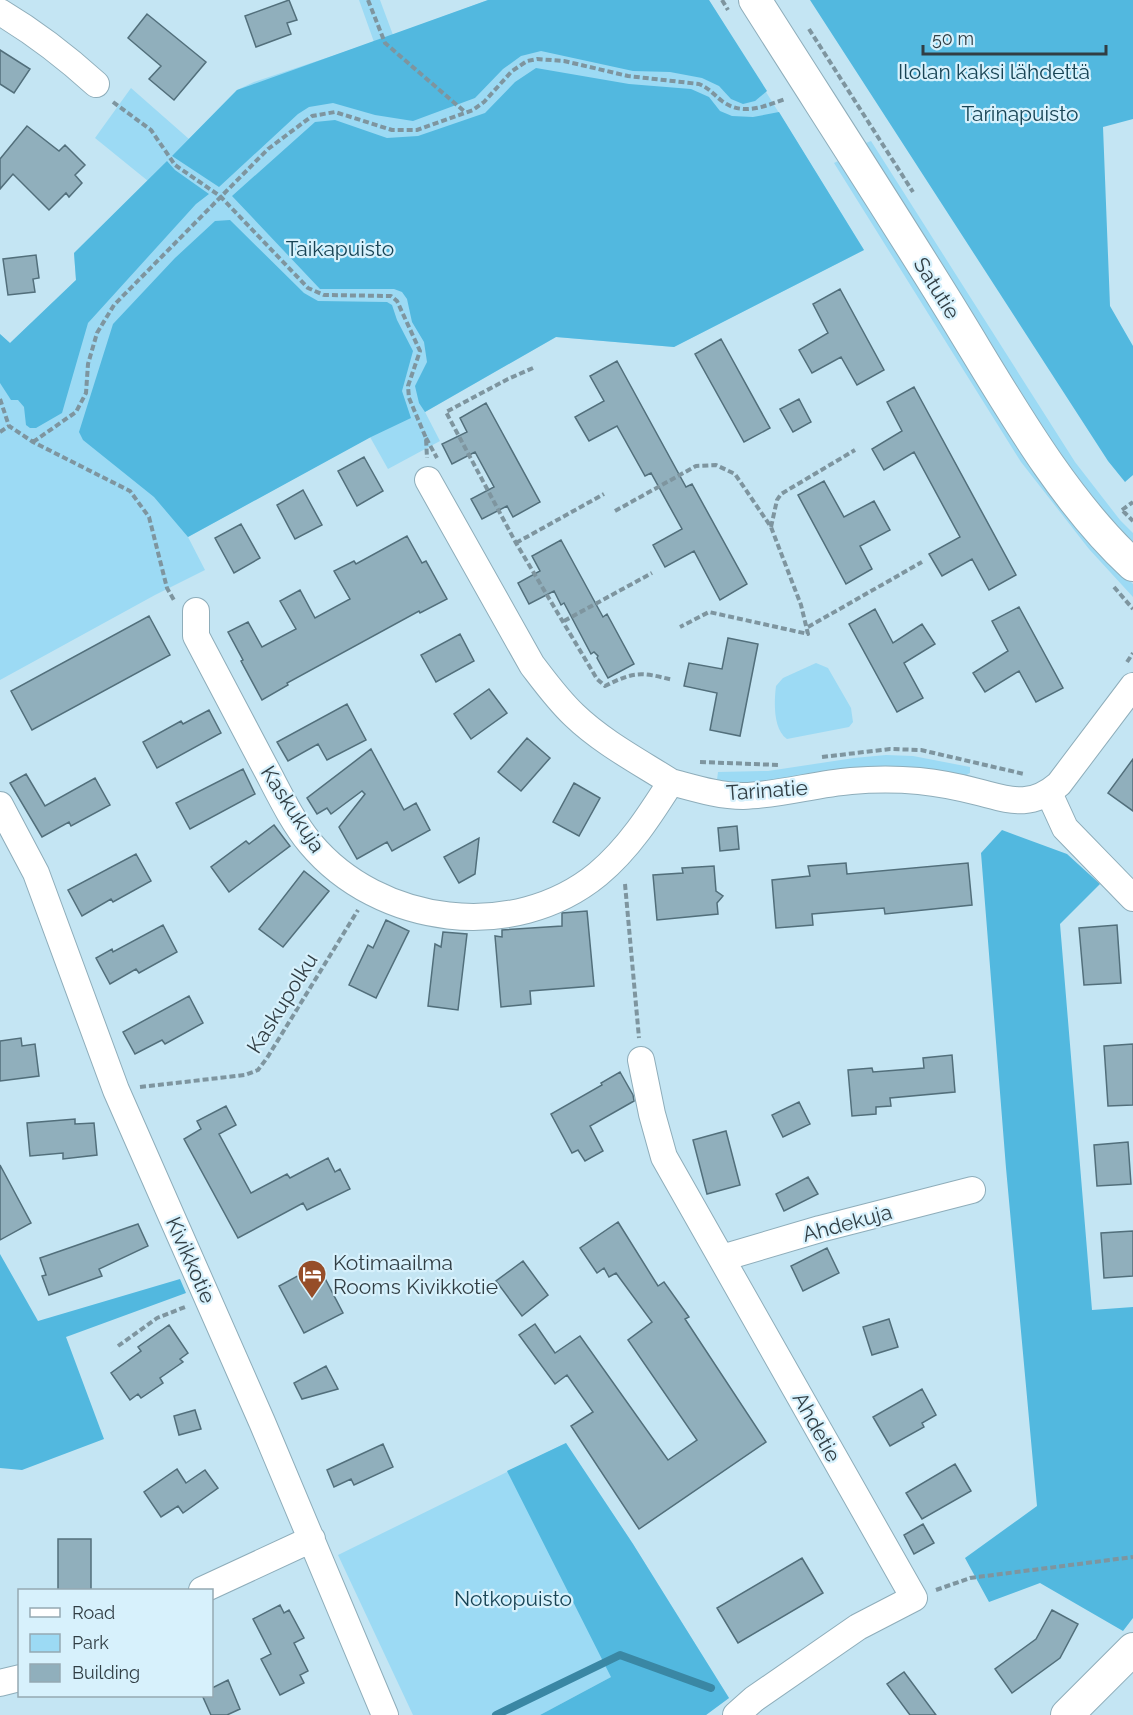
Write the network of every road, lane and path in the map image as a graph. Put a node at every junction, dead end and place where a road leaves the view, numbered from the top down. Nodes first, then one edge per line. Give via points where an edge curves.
1 (368, 0) edge
2 (755, 0) edge
3 (0, 12) edge
4 (836, 70) dead end
5 (96, 84) dead end
6 (810, 86) junction
7 (114, 104) dead end
8 (465, 113) junction
9 (220, 196) junction
10 (532, 368) dead end
11 (0, 399) edge
12 (9, 426) junction
13 (0, 432) edge
14 (426, 438) junction
15 (33, 442) junction
16 (855, 450) dead end
17 (435, 473) junction
18 (604, 494) dead end
19 (1133, 502) edge
20 (1122, 510) dead end
21 (615, 511) dead end
22 (771, 527) junction
23 (516, 543) junction
24 (922, 562) dead end
25 (1133, 565) edge
26 (652, 573) dead end
27 (196, 610) dead end
28 (564, 621) junction
29 (680, 627) dead end
30 (808, 627) junction
31 (196, 636) junction
32 (1133, 653) edge
33 (1126, 678) edge
34 (673, 680) dead end
35 (820, 758) dead end
36 (692, 762) dead end
37 (788, 763) dead end
38 (1028, 774) dead end
39 (671, 782) junction
40 (1049, 793) junction
41 (0, 805) edge
42 (623, 850) junction
43 (369, 892) junction
44 (1133, 898) edge
45 (641, 1060) joint
46 (116, 1090) junction
47 (972, 1190) dead end
48 (722, 1258) junction
49 (209, 1299) junction
50 (118, 1346) dead end
51 (312, 1539) junction
52 (1133, 1557) edge
53 (204, 1589) edge
54 (914, 1598) junction
55 (1133, 1649) edge
56 (18, 1678) edge
57 (0, 1683) edge
58 (385, 1715) edge
59 (736, 1715) edge
60 (1067, 1715) edge

1 - 8 path via 385,43
2 - 6 street, Satutie
3 - 5 street via 58,50
4 - 6 path
6 - 8 path via 784,100 735,109 699,84 537,59 512,70 484,102
6 - 25 street, Satutie via 1018,418 1070,495
7 - 9 path via 152,130 175,165
8 - 9 path via 417,130 393,130 335,112 312,116 268,149
9 - 14 path via 317,294 391,296 397,301 420,351 408,386
9 - 15 path via 114,305 97,333 88,364 86,393 76,412
10 - 23 path via 446,412
11 - 12 path
12 - 13 path
12 - 15 path
14 - 17 path
14 - 17 path
15 - 31 path via 130,491 149,517 167,588
16 - 22 path via 781,494
17 - 39 street, Tarinatie via 532,664 548,686 576,717
18 - 23 path
19 - 20 path
21 - 22 path via 696,466 716,465 735,474
22 - 30 path
23 - 28 path
24 - 30 path
26 - 28 path
27 - 31 street, Kaskukuja
28 - 34 path via 597,679 605,686 625,675 644,673
29 - 30 path via 709,612 808,633
31 - 43 street, Kaskukuja via 281,798 310,843 331,865
32 - 33 path
33 - 40 street via 1069,773
35 - 38 path via 890,748 921,750
36 - 37 path
39 - 40 street, Tarinatie via 741,796 883,779 951,786 1010,801
39 - 42 street, Kaskukuja
40 - 44 street via 1065,828
41 - 46 street, Kivikkotie via 36,873
42 - 43 street, Kaskukuja via 576,889 515,913 445,916
42 - 45 path
43 - 46 path, Kaskupolku via 258,1070 245,1076
45 - 48 street, Ahdetie via 664,1157
46 - 49 street, Kivikkotie
47 - 48 street, Ahdekuja
48 - 54 street, Ahdetie
49 - 50 path via 157,1318
49 - 51 street, Kivikkotie
51 - 53 street
51 - 58 street, Kivikkotie
52 - 54 path via 970,1578
54 - 59 street via 858,1627
55 - 60 street
56 - 57 street

